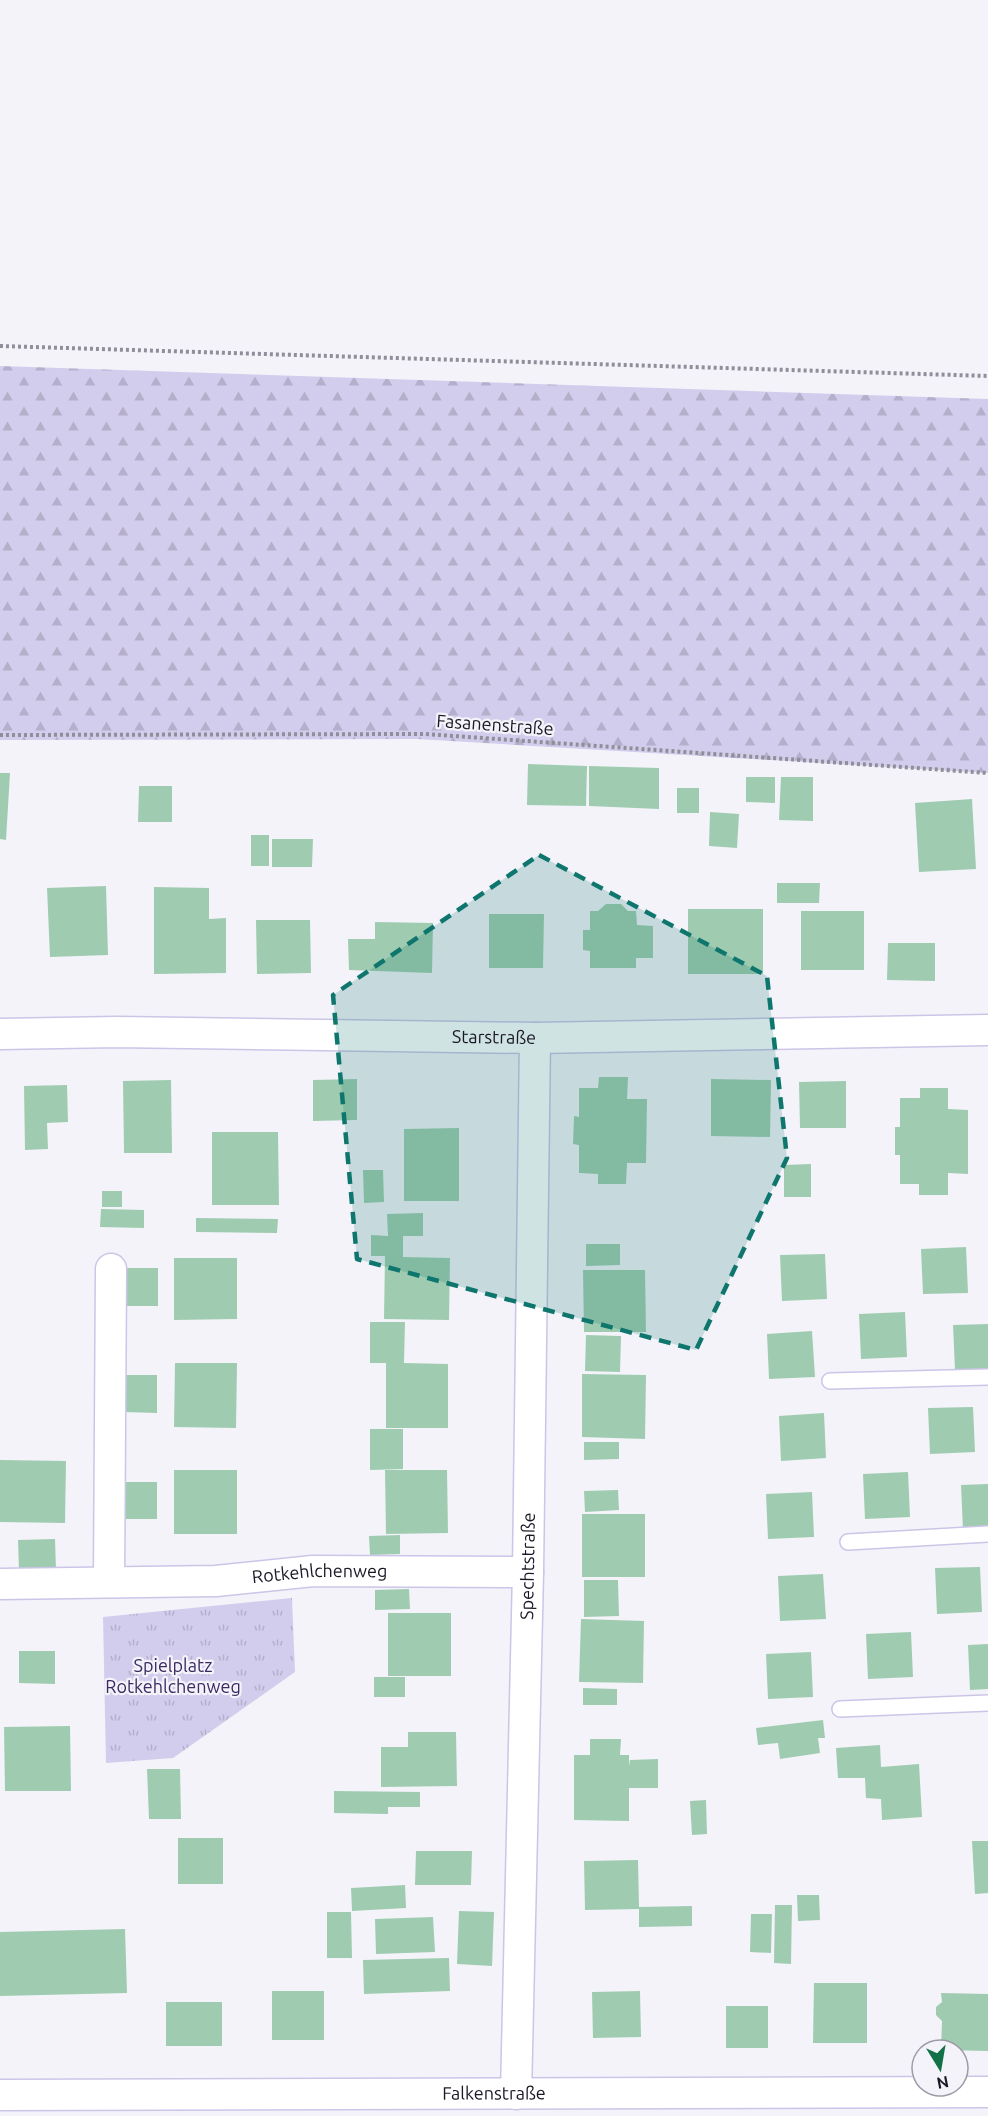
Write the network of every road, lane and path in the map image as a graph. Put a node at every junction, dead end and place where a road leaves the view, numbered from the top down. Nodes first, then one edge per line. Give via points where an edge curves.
1 (0, 346) edge
2 (988, 376) edge
3 (0, 735) edge
4 (988, 773) edge
5 (988, 1030) edge
6 (0, 1034) edge
7 (534, 1038) junction
8 (111, 1269) dead end
9 (988, 1377) edge
10 (830, 1381) dead end
11 (988, 1534) edge
12 (848, 1542) dead end
13 (528, 1572) junction
14 (109, 1581) junction
15 (0, 1584) edge
16 (988, 1703) edge
17 (840, 1709) dead end
18 (988, 2091) edge
19 (516, 2094) junction
20 (0, 2095) edge

1 - 2 path
3 - 4 path, Fasanenstraße via 425,734
5 - 7 street, Starstraße
6 - 7 street, Starstraße
7 - 13 street, Spechtstraße
8 - 14 street
9 - 10 lane
11 - 12 lane
13 - 14 street, Rotkehlchenweg via 314,1572 216,1581
13 - 19 street, Spechtstraße
14 - 15 street, Rotkehlchenweg
16 - 17 lane
18 - 19 street, Falkenstraße
19 - 20 street, Falkenstraße

